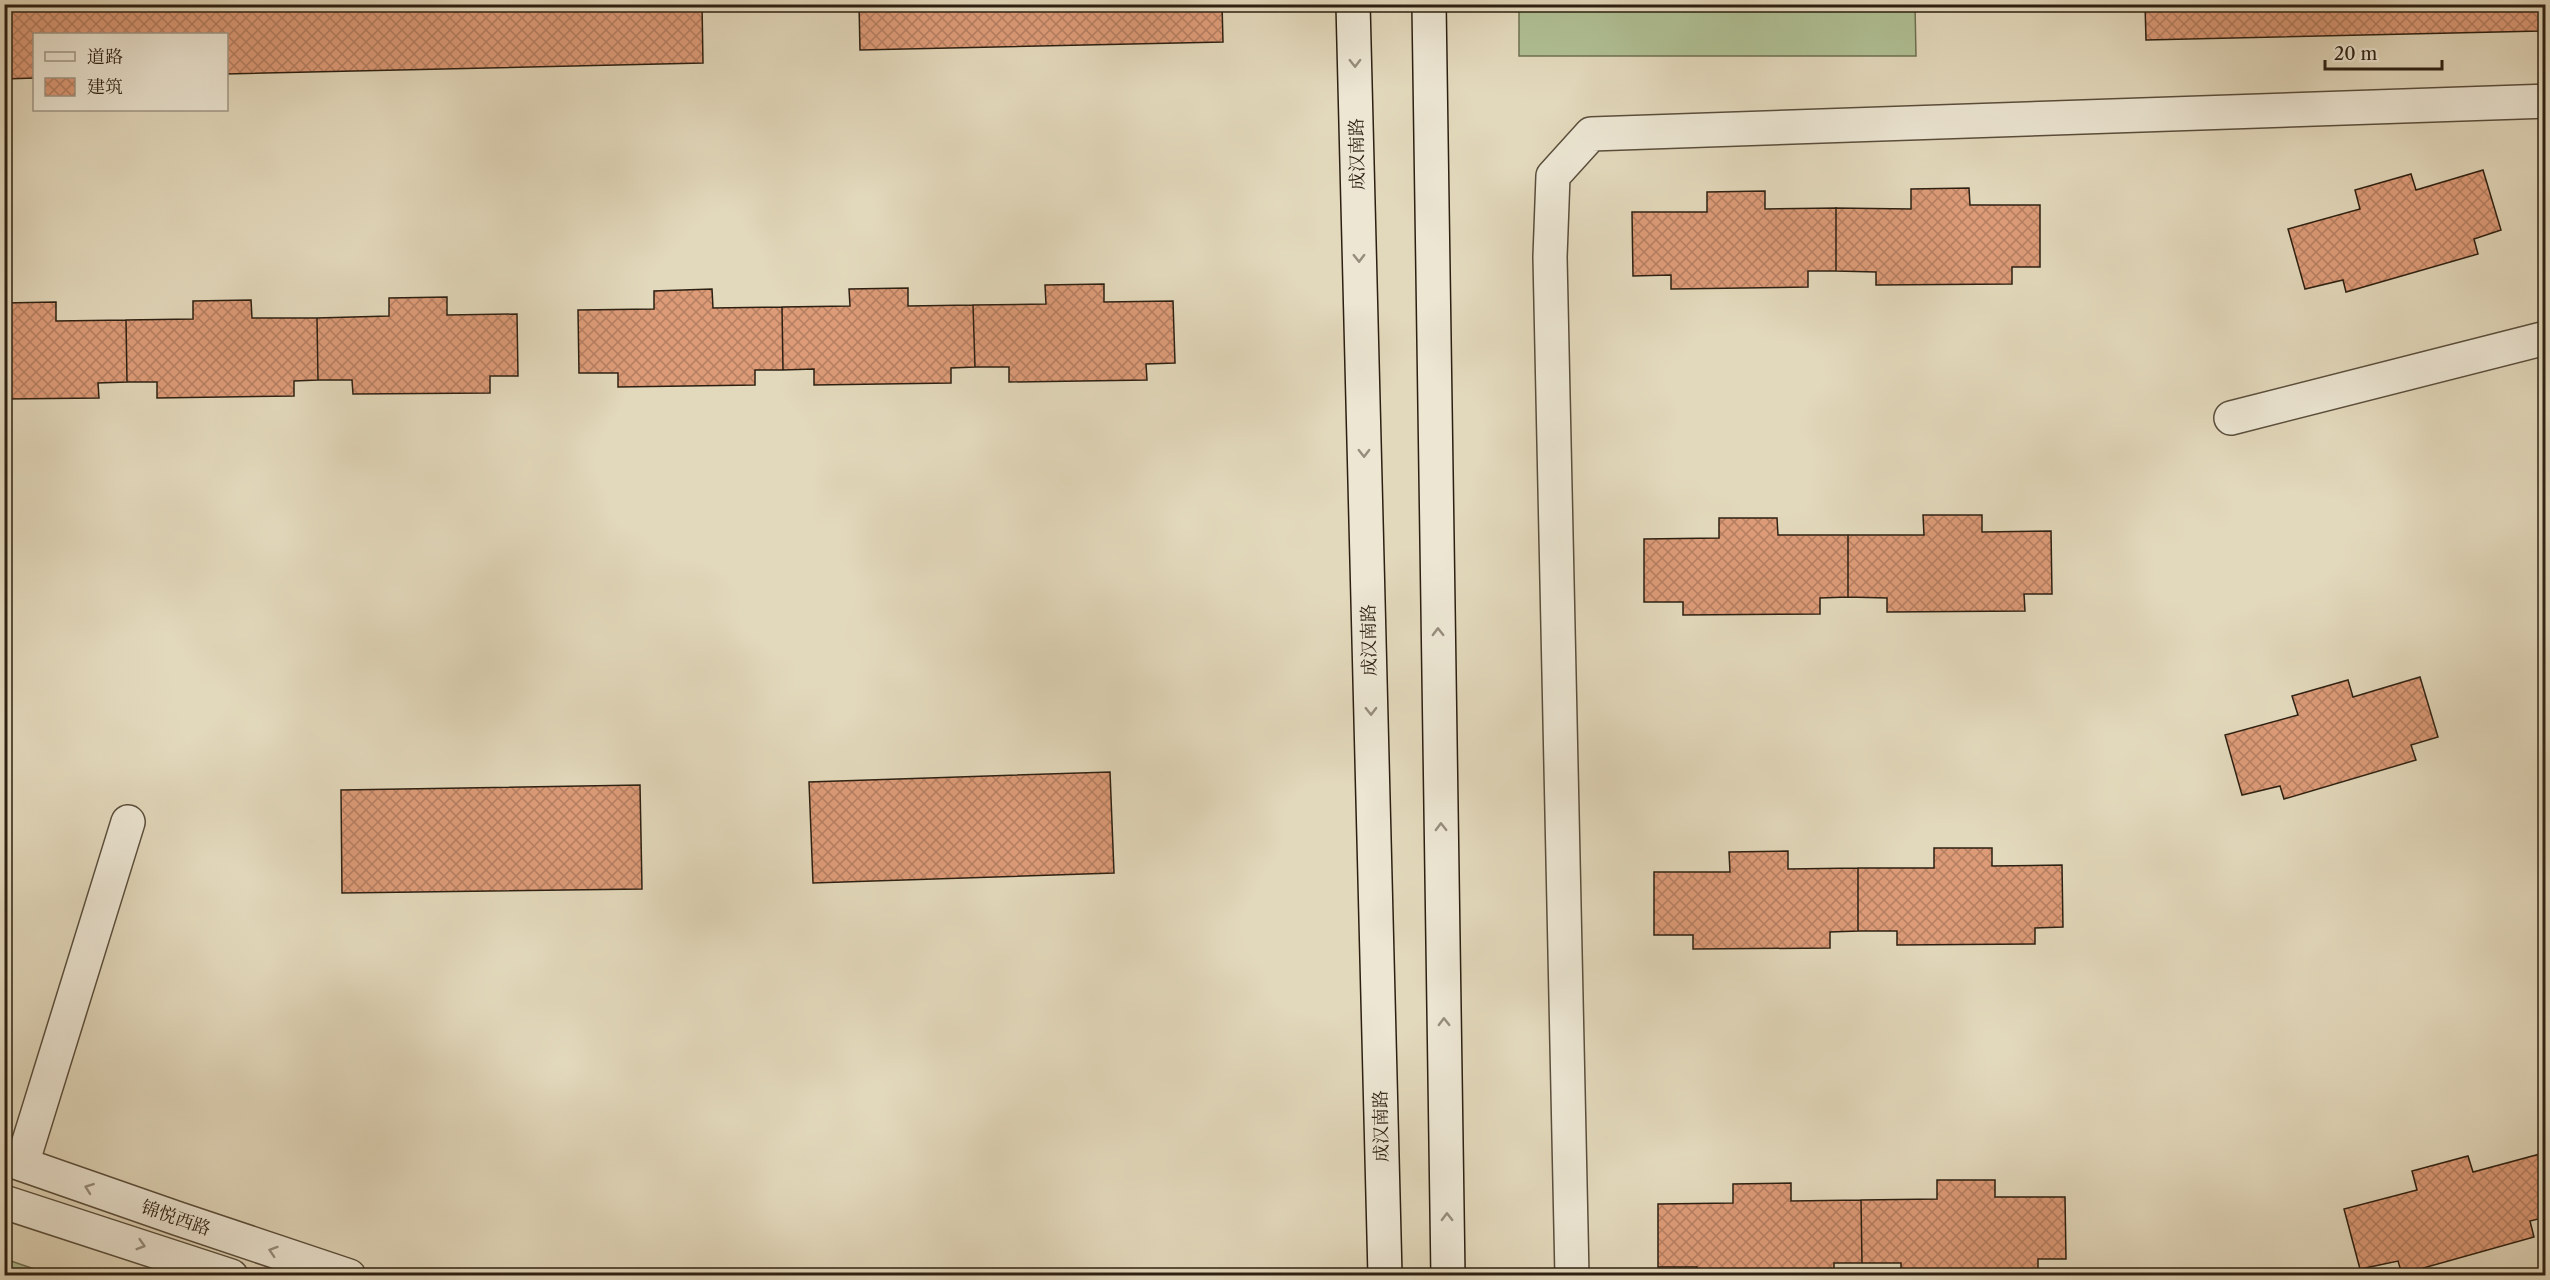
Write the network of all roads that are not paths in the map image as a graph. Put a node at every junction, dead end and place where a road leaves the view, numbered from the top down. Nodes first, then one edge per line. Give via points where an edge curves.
1 (1353, 4) edge
2 (1429, 4) edge
3 (2546, 100) edge
4 (2546, 338) edge
5 (2231, 418) dead end
6 (128, 822) dead end
7 (13, 1161) edge
8 (4, 1202) edge
9 (231, 1275) edge
10 (349, 1275) edge
11 (1384, 1275) edge
12 (1448, 1275) edge
13 (1572, 1275) edge

1 -> 11 street, 成汉南路
12 -> 2 street
3 - 13 street via 1591,134 1553,176 1550,269
4 - 5 street
6 - 7 street
10 -> 7 street, 锦悦西路
8 -> 9 street, 锦悦西路

